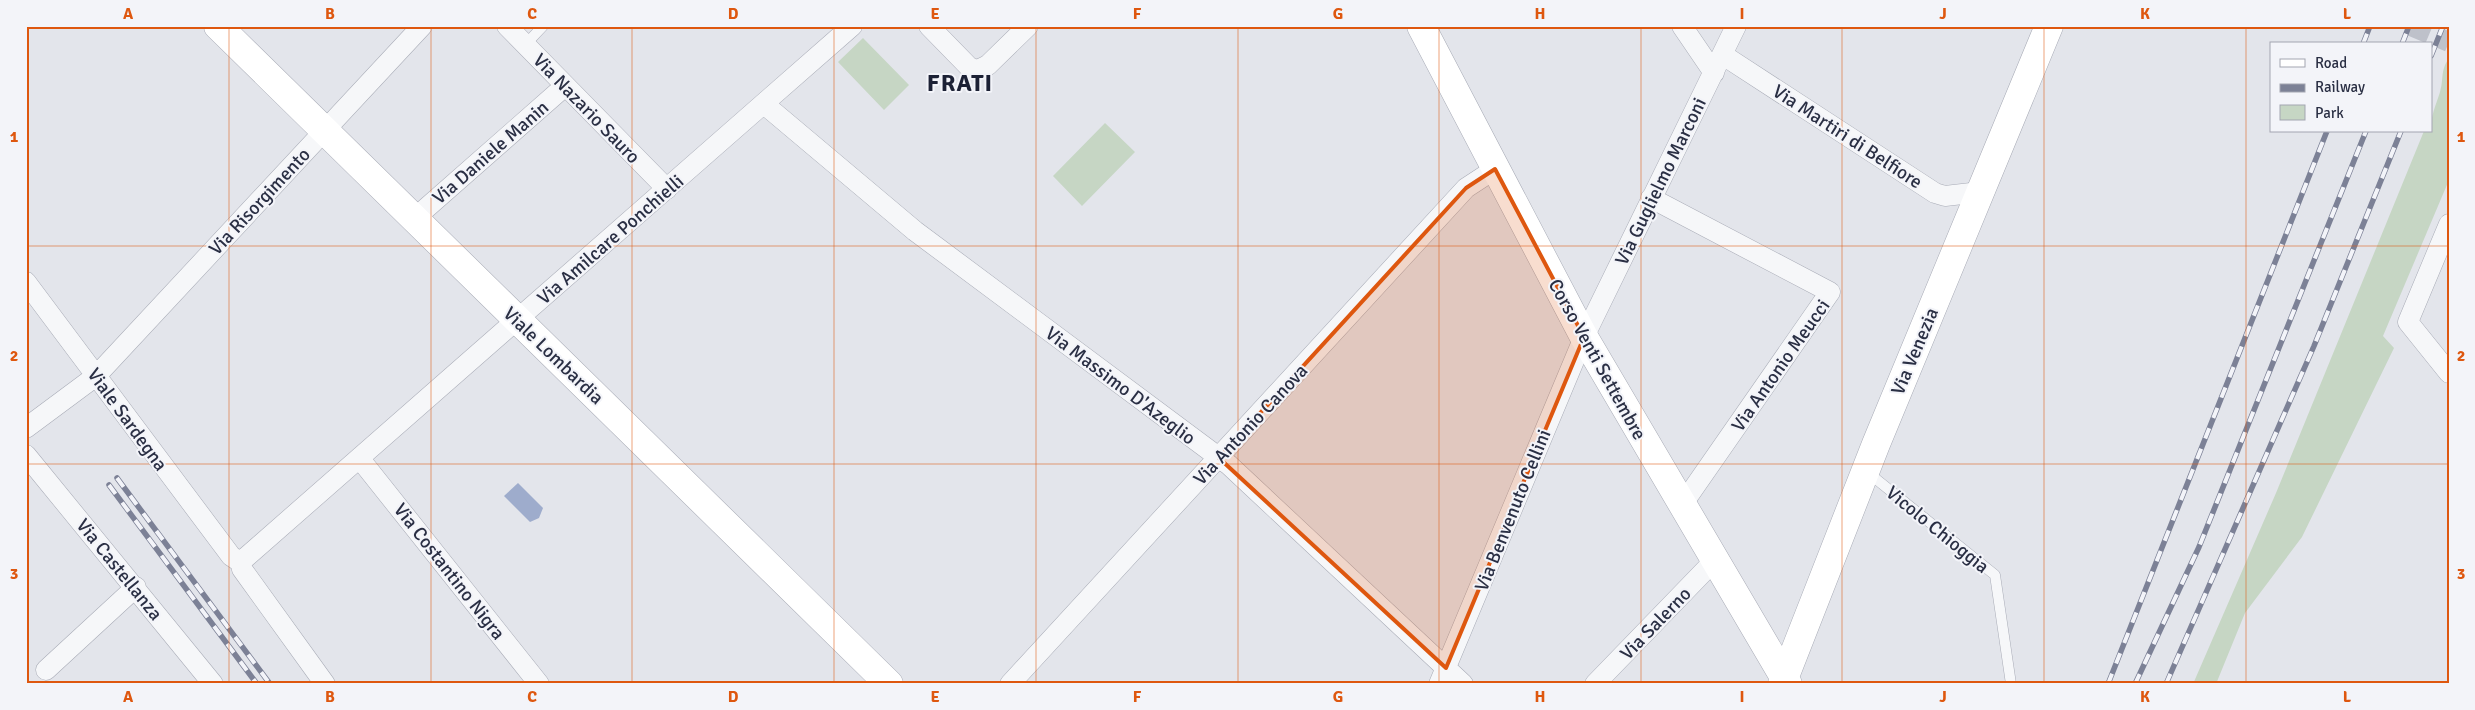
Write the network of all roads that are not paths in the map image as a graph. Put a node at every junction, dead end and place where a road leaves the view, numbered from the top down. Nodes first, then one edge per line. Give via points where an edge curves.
1 (218, 26) edge
2 (422, 26) edge
3 (507, 26) edge
4 (543, 26) edge
5 (852, 26) edge
6 (930, 26) edge
7 (1028, 26) edge
8 (1421, 26) edge
9 (1682, 26) edge
10 (1736, 26) edge
11 (2049, 26) edge
12 (525, 44) junction
13 (1723, 55) junction
14 (1714, 73) junction
15 (565, 86) junction
16 (764, 104) junction
17 (325, 131) junction
18 (1495, 170) junction
19 (667, 189) junction
20 (1980, 192) junction
21 (1651, 198) junction
22 (415, 218) junction
23 (2449, 224) edge
24 (26, 282) edge
25 (518, 320) junction
26 (1584, 337) junction
27 (2449, 373) edge
28 (96, 376) junction
29 (26, 428) edge
30 (26, 455) edge
31 (1219, 458) junction
32 (360, 459) junction
33 (1865, 470) junction
34 (1682, 505) junction
35 (235, 558) junction
36 (1714, 561) junction
37 (136, 587) junction
38 (46, 670) dead end
39 (1443, 676) edge
40 (1785, 682) edge
41 (213, 684) edge
42 (325, 684) edge
43 (539, 684) edge
44 (889, 684) edge
45 (1010, 684) edge
46 (1463, 684) edge
47 (1595, 684) edge
48 (2011, 684) edge

1 - 17 street, Viale Lombardia
2 - 17 street, Via Risorgimento
3 - 12 street, Via Nazario Sauro
4 - 12 lane
5 - 16 street, Via Amilcare Ponchielli
6 - 7 street via 974,70 984,68
8 - 18 street, Corso Venti Settembre
9 - 14 street
10 - 13 street, Via Guglielmo Marconi
11 - 20 street, Via Venezia
12 - 15 street, Via Nazario Sauro
13 - 14 street, Via Guglielmo Marconi
13 - 20 street, Via Martiri di Belfiore via 1935,193 1945,196
14 - 21 street, Via Guglielmo Marconi
15 - 19 street, Via Nazario Sauro
15 - 22 street, Via Daniele Manin
16 - 19 street, Via Amilcare Ponchielli
16 - 31 street, Via Massimo D'Azeglio via 909,226
17 - 22 street, Viale Lombardia
17 - 28 street, Via Risorgimento
18 - 26 street, Corso Venti Settembre
18 - 31 street, Via Antonio Canova via 1466,188
19 - 25 street, Via Amilcare Ponchielli
20 - 33 street, Via Venezia
21 - 26 street, Via Guglielmo Marconi
21 - 34 street, Via Antonio Meucci via 1830,292
22 - 25 street, Viale Lombardia
23 - 27 street via 2408,322
24 - 28 street, Viale Sardegna
25 - 32 street, Via Amilcare Ponchielli
25 - 44 street, Viale Lombardia
26 - 34 street, Corso Venti Settembre
26 - 39 street, Via Benvenuto Cellini
28 - 29 street, Via Risorgimento
28 - 35 street, Viale Sardegna
30 - 37 street, Via Castellanza
31 - 39 street, Via Massimo D'Azeglio
31 - 45 street, Via Antonio Canova
32 - 35 street, Via Amilcare Ponchielli via 253,554
32 - 43 street, Via Costantino Nigra
33 - 40 street, Via Venezia
33 - 48 lane, Vicolo Chioggia via 1995,575
34 - 36 street, Corso Venti Settembre
35 - 42 street, Viale Sardegna
36 - 40 street, Corso Venti Settembre
36 - 47 street, Via Salerno
37 - 38 street
37 - 41 street, Via Castellanza
39 - 46 street, Via Massimo D'Azeglio

